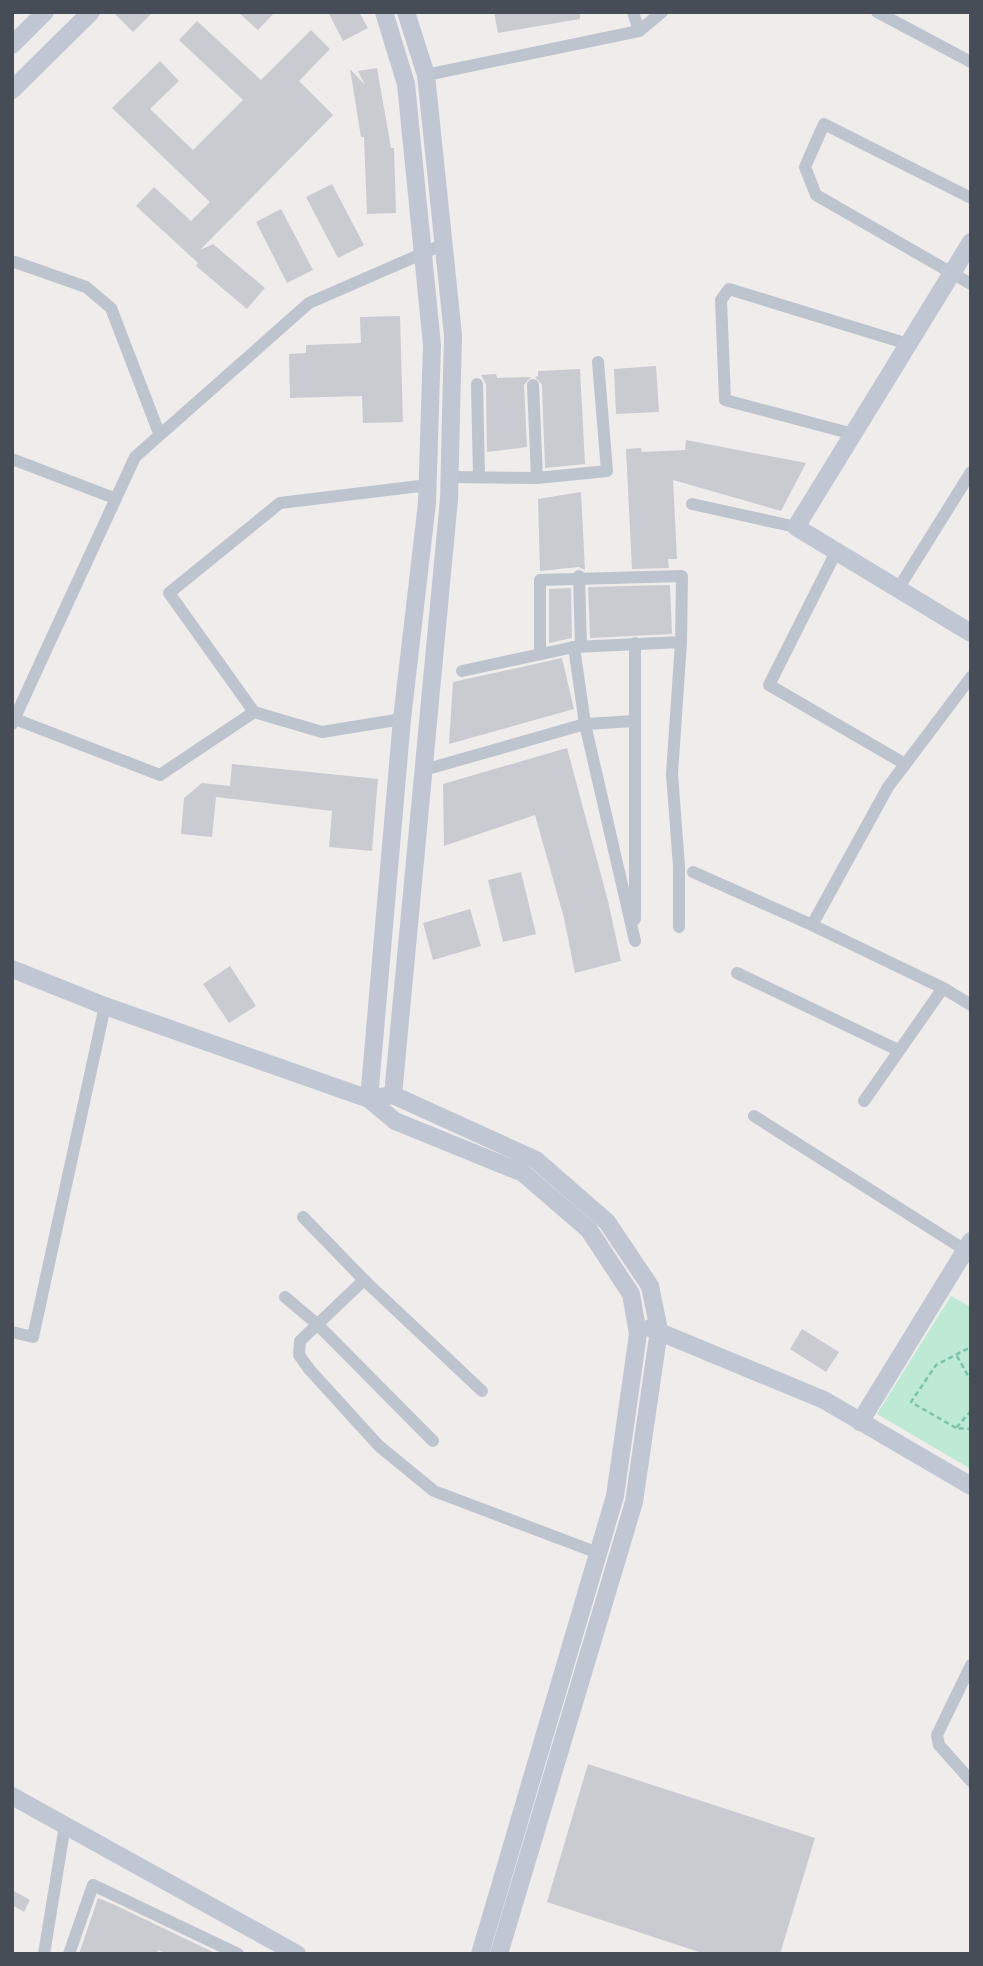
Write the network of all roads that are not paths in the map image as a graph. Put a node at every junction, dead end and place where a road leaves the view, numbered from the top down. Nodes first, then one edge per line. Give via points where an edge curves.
1 (45, 12) edge
2 (91, 12) edge
3 (384, 12) edge
4 (406, 12) edge
5 (633, 12) edge
6 (662, 12) edge
7 (877, 12) edge
8 (639, 31) junction
9 (12, 45) edge
10 (971, 62) edge
11 (426, 75) junction
12 (12, 89) edge
13 (971, 198) edge
14 (971, 242) edge
15 (442, 245) junction
16 (423, 251) junction
17 (15, 261) dead end
18 (951, 274) junction
19 (971, 284) edge
20 (908, 344) junction
21 (598, 362) dead end
22 (477, 384) dead end
23 (533, 384) dead end
24 (159, 433) junction
25 (853, 434) junction
26 (12, 459) edge
27 (971, 472) edge
28 (450, 477) junction
29 (479, 477) junction
30 (537, 478) junction
31 (428, 485) junction
32 (114, 498) junction
33 (692, 504) dead end
34 (796, 527) junction
35 (836, 552) junction
36 (579, 576) junction
37 (898, 589) junction
38 (969, 629) edge
39 (681, 642) junction
40 (635, 643) junction
41 (578, 646) junction
42 (540, 654) junction
43 (463, 671) dead end
44 (971, 677) edge
45 (254, 712) junction
46 (402, 719) junction
47 (635, 721) junction
48 (13, 722) edge
49 (586, 724) junction
50 (905, 764) junction
51 (424, 770) junction
52 (693, 872) dead end
53 (812, 925) junction
54 (679, 927) dead end
55 (12, 969) edge
56 (737, 972) dead end
57 (943, 988) junction
58 (971, 1005) edge
59 (105, 1006) junction
60 (898, 1050) junction
61 (393, 1095) junction
62 (369, 1099) junction
63 (864, 1101) dead end
64 (754, 1116) dead end
65 (303, 1217) dead end
66 (968, 1246) edge
67 (364, 1280) junction
68 (285, 1297) dead end
69 (317, 1324) junction
70 (636, 1325) junction
71 (659, 1330) junction
72 (12, 1332) edge
73 (482, 1391) dead end
74 (860, 1422) junction
75 (433, 1441) dead end
76 (971, 1486) edge
77 (598, 1553) junction
78 (971, 1665) edge
79 (971, 1781) edge
80 (12, 1796) edge
81 (65, 1825) junction
82 (44, 1954) edge
83 (69, 1954) edge
84 (237, 1954) edge
85 (297, 1954) edge
86 (480, 1954) edge
87 (499, 1954) edge

1 - 9 street
2 - 12 street
3 - 16 street via 406,84
4 - 11 street
5 - 8 street
6 - 8 street
7 - 10 street
8 - 11 street
11 - 15 street
13 - 18 street via 824,124 804,167 816,195
14 - 18 street
15 - 16 street
15 - 28 street via 453,335
16 - 24 street via 309,303
16 - 31 street via 432,345
17 - 24 street via 86,287 111,308
18 - 19 street
18 - 20 street
20 - 25 street
20 - 25 street via 729,289 721,300 725,400
21 - 30 street via 607,471
22 - 29 street
23 - 30 street
24 - 32 street via 135,457
25 - 34 street
26 - 32 street
27 - 37 street
28 - 29 street
28 - 51 street
29 - 30 street
31 - 45 street via 280,503 169,593
31 - 46 street
32 - 48 street
33 - 34 street
34 - 35 street
35 - 37 street
35 - 50 street via 769,685
36 - 39 street via 682,576
36 - 41 street
36 - 42 street via 540,580
37 - 38 street
39 - 40 street
39 - 54 street via 672,774
40 - 41 street
40 - 47 street
41 - 42 street
41 - 49 street
42 - 43 street
44 - 50 street
45 - 46 street via 321,732
45 - 48 street via 160,775
46 - 62 street
47 - 49 street
47 - 49 street via 635,941
49 - 51 street
50 - 53 street
51 - 61 street
52 - 53 street
53 - 57 street
55 - 59 street
56 - 60 street
57 - 58 street
57 - 60 street
59 - 62 street
59 - 72 street via 33,1337
60 - 63 street
61 - 62 street
61 - 71 street via 536,1160 607,1222 650,1286
62 - 70 street via 395,1121 523,1173 589,1230 631,1294
64 - 66 street
65 - 67 street
66 - 74 street
67 - 69 street
67 - 73 street
68 - 69 street
69 - 75 street
69 - 77 street via 300,1341 299,1355 379,1446 434,1492
70 - 71 street
70 - 77 street via 615,1496
71 - 74 street via 824,1400
71 - 87 street via 634,1502
74 - 76 street
77 - 86 street
78 - 79 street via 937,1735 939,1745
80 - 81 street
81 - 82 street
81 - 85 street
83 - 84 street via 93,1885

